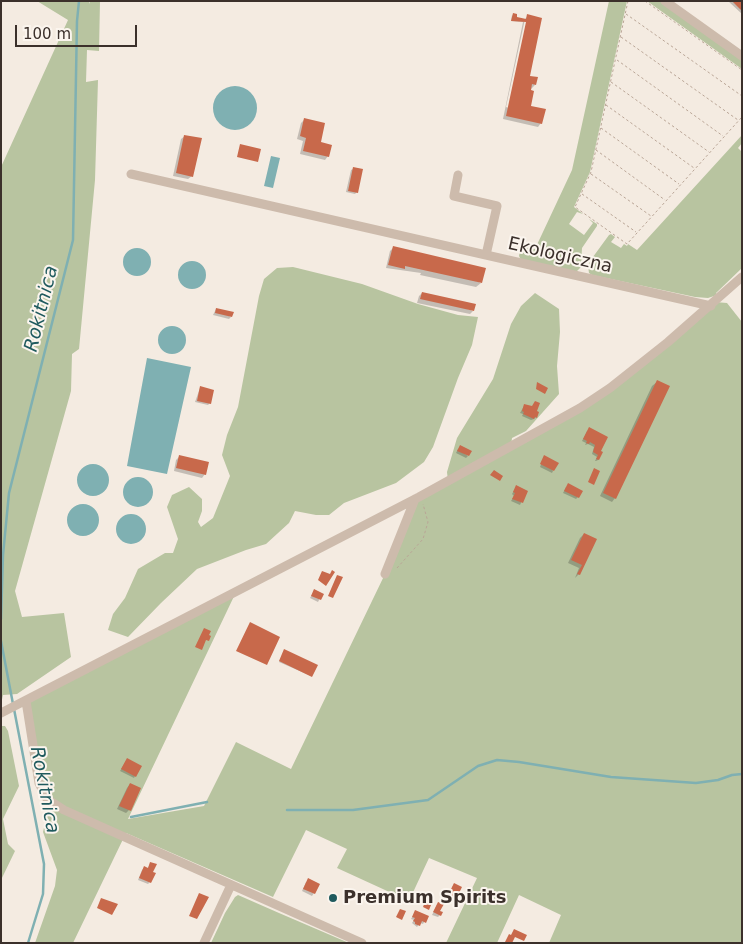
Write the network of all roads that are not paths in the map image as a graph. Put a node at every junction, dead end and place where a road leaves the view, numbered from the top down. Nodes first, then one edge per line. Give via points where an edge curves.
1 (665, 1) edge
2 (742, 56) edge
3 (131, 174) dead end
4 (458, 175) dead end
5 (486, 255) junction
6 (742, 277) edge
7 (711, 306) junction
8 (417, 498) junction
9 (385, 574) road end
10 (22, 702) junction
11 (5, 711) edge
12 (231, 884) junction
13 (204, 943) edge
14 (362, 943) edge

1 - 2 street
3 - 5 street
4 - 5 street, Ekologiczna via 454,196 498,206
5 - 7 street, Ekologiczna
6 - 7 street
7 - 8 street via 610,388 580,408
8 - 9 street
8 - 10 street
10 - 11 street
10 - 12 street via 39,783 47,798 64,810
12 - 13 street
12 - 14 street

